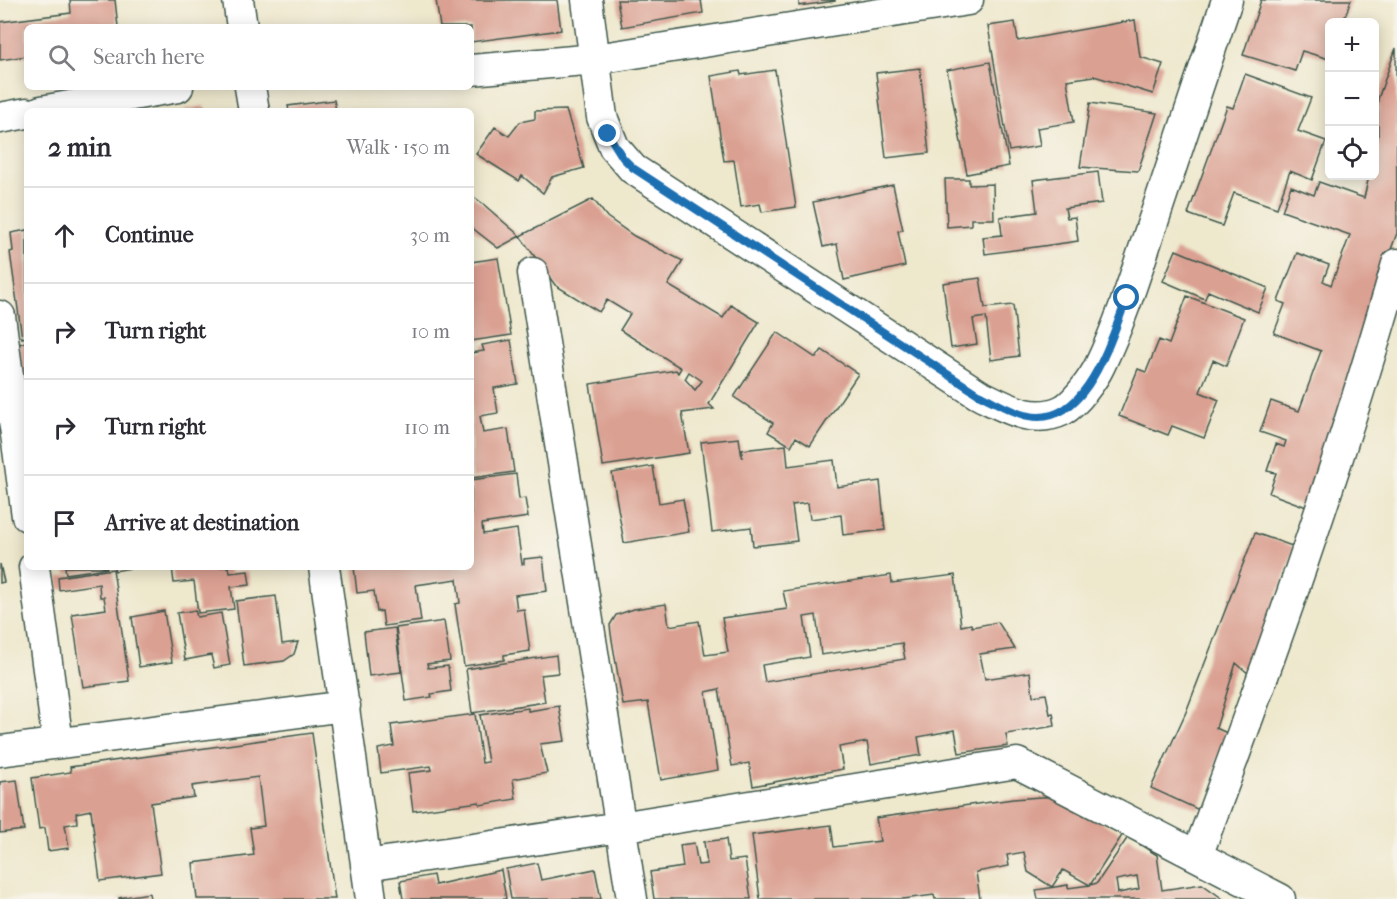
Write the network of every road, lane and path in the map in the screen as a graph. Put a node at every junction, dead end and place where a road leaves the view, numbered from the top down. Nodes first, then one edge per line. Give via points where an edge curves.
1 (238, 0) edge
2 (587, 0) edge
3 (968, 0) edge
4 (1227, 0) edge
5 (242, 24) edge
6 (596, 59) junction
7 (474, 70) edge
8 (161, 90) edge
9 (250, 90) edge
10 (57, 108) edge
11 (254, 108) edge
12 (24, 114) edge
13 (0, 118) edge
14 (1397, 264) edge
15 (533, 273) dead end
16 (0, 316) edge
17 (24, 494) edge
18 (34, 570) edge
19 (324, 570) edge
20 (345, 706) junction
21 (58, 743) junction
22 (0, 751) edge
23 (620, 827) junction
24 (1197, 856) junction
25 (366, 865) junction
26 (371, 899) edge
27 (632, 899) edge
28 (1280, 899) edge

1 - 5 street
2 - 6 street
3 - 6 street
4 - 6 street via 1100,367 1075,401 1065,409 1042,416 1020,414 978,394 633,168 619,153 602,117
6 - 7 street
8 - 10 street
9 - 11 street
12 - 13 street
14 - 24 street via 1350,421
15 - 23 street
16 - 17 street
18 - 21 street
19 - 20 street
20 - 21 street
20 - 25 street
21 - 22 street
23 - 24 street via 1017,763
23 - 25 street
23 - 27 street
24 - 28 street
25 - 26 street

